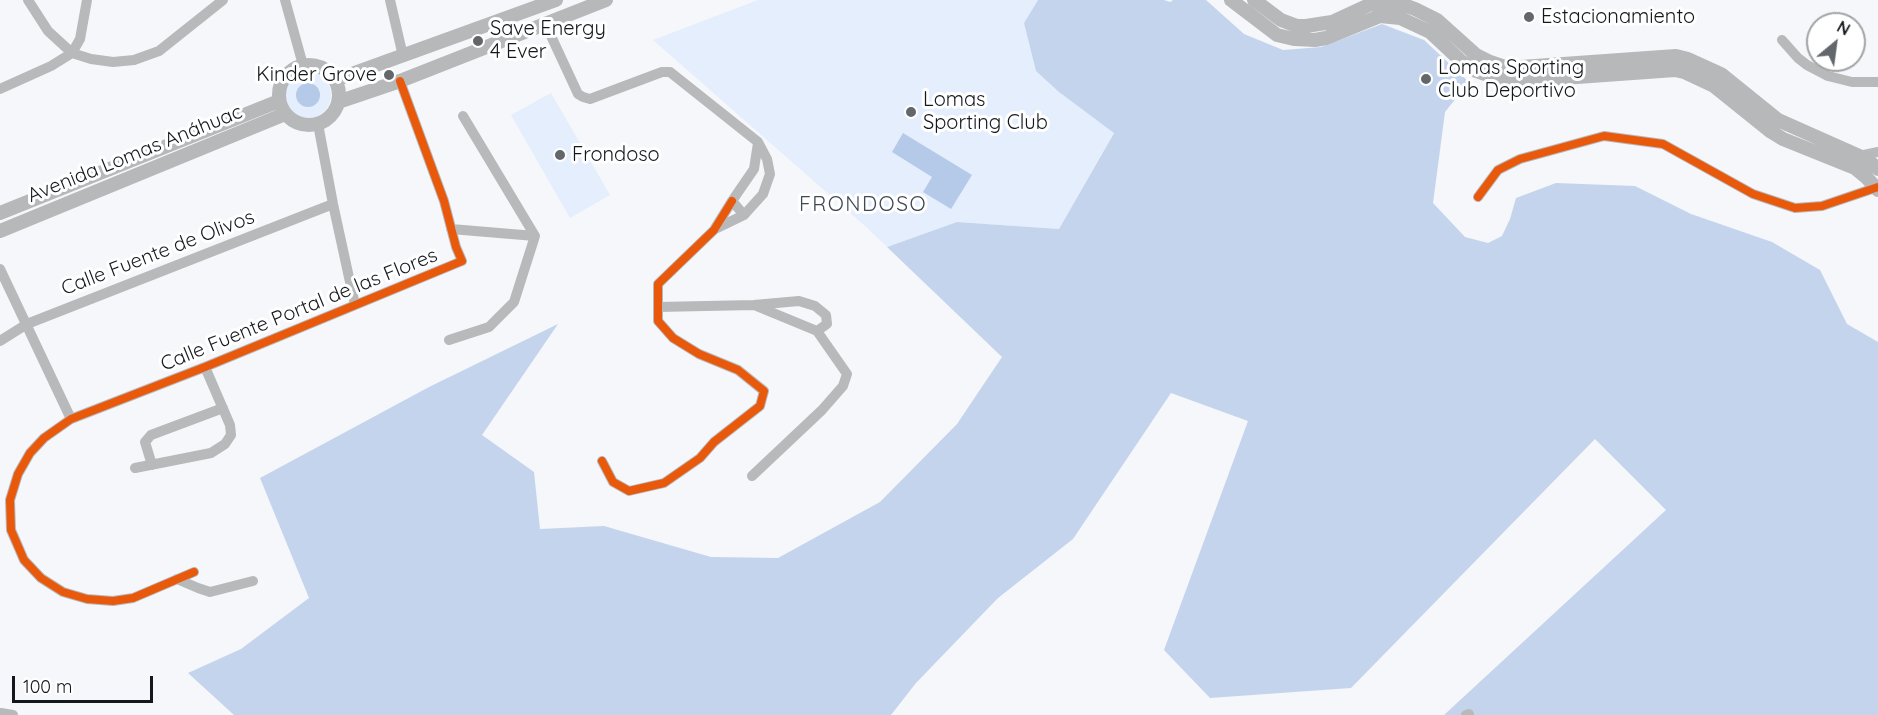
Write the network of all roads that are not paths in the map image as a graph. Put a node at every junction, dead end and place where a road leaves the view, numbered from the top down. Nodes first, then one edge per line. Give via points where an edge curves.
1 (28, 0) edge
2 (87, 0) edge
3 (223, 0) edge
4 (285, 0) edge
5 (390, 0) edge
6 (556, 0) edge
7 (606, 0) edge
8 (1221, 0) edge
9 (1232, 0) edge
10 (1254, 0) edge
11 (544, 23) junction
12 (1277, 35) junction
13 (1782, 40) dead end
14 (72, 53) junction
15 (403, 56) junction
16 (303, 64) junction
17 (335, 80) junction
18 (400, 81) junction
19 (1878, 82) edge
20 (0, 89) edge
21 (338, 102) junction
22 (282, 108) junction
23 (463, 116) dead end
24 (318, 124) junction
25 (758, 142) junction
26 (1878, 152) edge
27 (1857, 162) junction
28 (754, 169) junction
29 (1878, 169) edge
30 (770, 174) junction
31 (1878, 189) edge
32 (1478, 197) dead end
33 (732, 201) junction
34 (333, 204) junction
35 (0, 213) edge
36 (744, 215) junction
37 (451, 229) junction
38 (714, 230) junction
39 (0, 231) edge
40 (535, 236) junction
41 (0, 269) edge
42 (355, 305) junction
43 (754, 305) junction
44 (658, 307) junction
45 (27, 324) junction
46 (818, 331) junction
47 (449, 340) dead end
48 (0, 341) edge
49 (205, 367) junction
50 (223, 408) junction
51 (71, 419) junction
52 (602, 461) dead end
53 (152, 465) junction
54 (135, 468) dead end
55 (752, 476) dead end
56 (194, 572) dead end
57 (177, 579) junction
58 (252, 581) dead end
59 (0, 713) edge
60 (13, 715) edge

1 - 14 street via 48,31
2 - 14 street via 80,39
3 - 14 street via 159,51 134,60 113,62
4 - 16 street
5 - 15 street
6 - 15 main road
7 - 11 main road
8 - 12 main road via 1244,19
9 - 12 main road
10 - 27 main road via 1281,20 1297,26 1332,22 1379,3 1404,5 1437,20 1483,59 1505,67 1676,56 1721,74 1778,120
11 - 18 main road
11 - 25 street via 578,94 583,97 600,96 666,72
12 - 27 main road via 1315,40 1372,18 1390,16 1420,26 1468,67 1502,80 1675,70 1714,86 1777,135
13 - 19 street via 1798,58 1828,76 1851,82
14 - 20 street
15 - 17 main road
16 - 17 main road via 322,68
16 - 22 main road via 284,77 280,86
17 - 21 main road
18 - 21 main road
18 - 37 street, Calle Fuente Portal de las Flores
21 - 24 main road via 333,113
22 - 24 main road via 294,121
22 - 35 main road, Avenida Lomas Anáhuac
22 - 39 main road, Avenida Lomas Anáhuac
23 - 40 street
24 - 34 street
25 - 28 street
25 - 30 street
26 - 27 street
27 - 29 main road via 1870,162
27 - 31 main road
28 - 30 street
28 - 33 street
30 - 36 street via 763,194
31 - 32 street via 1822,206 1795,208 1753,194 1663,144 1604,136 1520,159 1498,170
33 - 36 street
33 - 38 street
34 - 42 street
34 - 45 street, Calle Fuente de Olivos
36 - 38 street
37 - 40 street
37 - 42 street, Calle Fuente Portal de las Flores via 462,261
38 - 44 street via 658,284
40 - 47 street via 514,302 489,327
41 - 45 street
42 - 49 street, Calle Fuente Portal de las Flores
43 - 44 street
43 - 46 street
43 - 46 street via 799,301 815,306 826,315 827,324
44 - 52 street via 658,321 673,338 738,370 764,391 760,406 700,458 664,483 629,490 613,482
45 - 48 street, Calle Fuente de Olivos
45 - 51 street
46 - 55 street via 847,375 846,380 822,410
49 - 50 street
49 - 51 street, Calle Fuente Portal de las Flores
50 - 53 street via 152,435 145,441
50 - 53 street via 231,435 225,444 211,453
51 - 57 street, Calle Fuente Portal de las Flores via 44,438 18,474 10,500 11,530 24,560 41,578 63,592 87,600 133,598
53 - 54 street
56 - 57 street, Calle Fuente Portal de las Flores
57 - 58 street via 210,592
59 - 60 street

